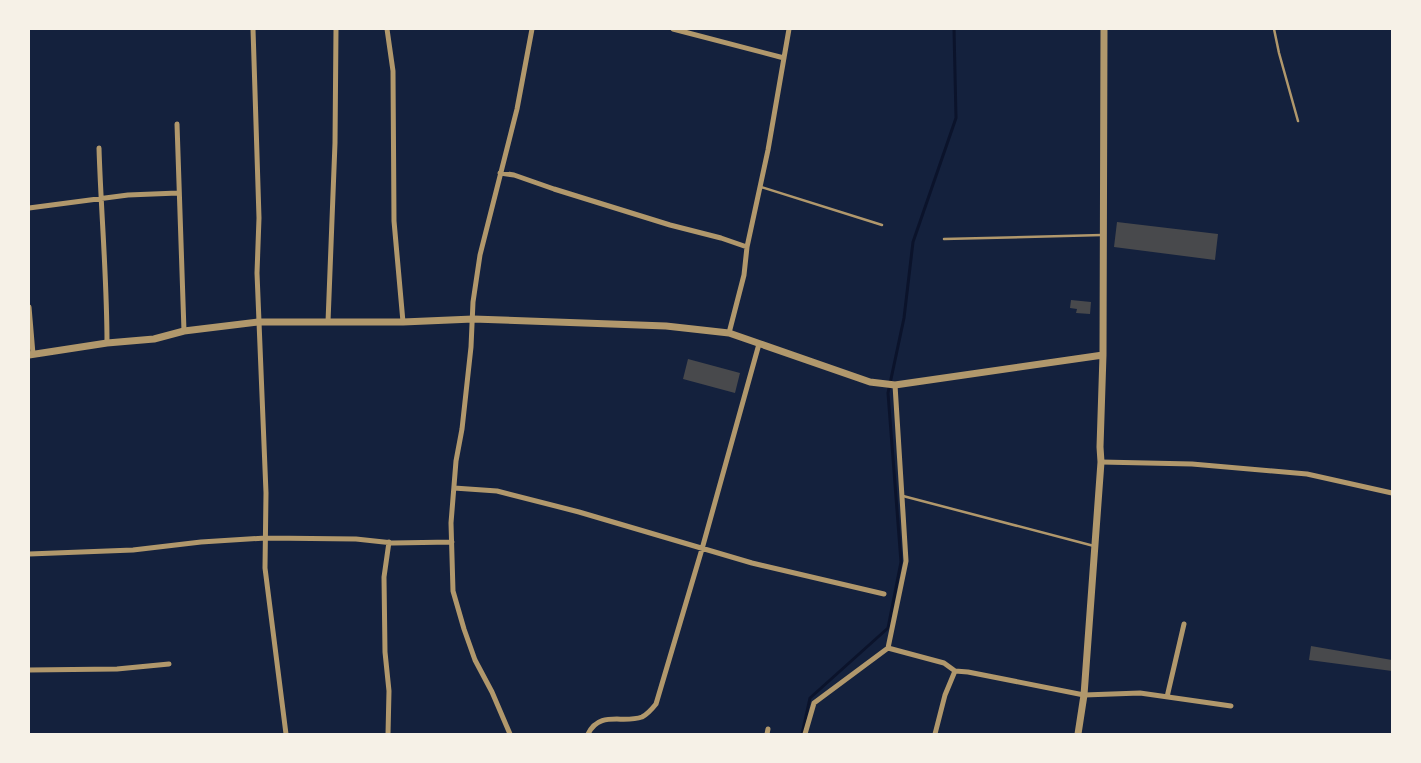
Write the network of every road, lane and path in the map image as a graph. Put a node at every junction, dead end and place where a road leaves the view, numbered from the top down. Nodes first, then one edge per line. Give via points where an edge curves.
1 (254, 29) edge
2 (336, 29) edge
3 (387, 29) edge
4 (532, 29) edge
5 (673, 29) edge
6 (789, 29) edge
7 (1104, 29) edge
8 (1274, 29) edge
9 (784, 58) junction
10 (1298, 121) dead end
11 (177, 124) dead end
12 (99, 148) dead end
13 (500, 173) junction
14 (760, 187) junction
15 (178, 193) junction
16 (100, 200) junction
17 (29, 208) edge
18 (882, 224) dead end
19 (1104, 235) junction
20 (944, 239) dead end
21 (747, 247) junction
22 (29, 307) edge
23 (473, 319) junction
24 (258, 322) junction
25 (328, 322) junction
26 (403, 322) junction
27 (184, 331) junction
28 (729, 333) junction
29 (107, 343) junction
30 (759, 344) junction
31 (31, 355) edge
32 (1103, 355) junction
33 (895, 385) junction
34 (1101, 462) junction
35 (454, 488) junction
36 (1392, 493) edge
37 (903, 496) junction
38 (266, 538) junction
39 (389, 542) junction
40 (452, 542) junction
41 (1094, 546) junction
42 (702, 549) junction
43 (29, 554) edge
44 (884, 594) dead end
45 (1184, 624) dead end
46 (888, 648) junction
47 (169, 664) dead end
48 (29, 670) edge
49 (955, 670) junction
50 (1084, 695) junction
51 (1167, 697) junction
52 (1231, 706) dead end
53 (286, 734) edge
54 (388, 734) edge
55 (510, 734) edge
56 (588, 734) edge
57 (805, 734) edge
58 (936, 734) edge
59 (1078, 734) edge

1 - 24 street
2 - 25 street
3 - 26 street via 393,71 394,221
4 - 13 street via 518,109
5 - 9 street
6 - 9 street
7 - 19 street
8 - 10 lane
9 - 14 street
11 - 15 street
12 - 16 street
13 - 21 street
13 - 23 street via 480,255
14 - 18 lane
14 - 21 street
15 - 16 street
15 - 27 street
16 - 17 street
16 - 29 street via 107,283
19 - 20 lane
19 - 32 street
21 - 28 street via 744,274
22 - 31 street
23 - 26 street
23 - 28 street via 666,326
23 - 35 street
24 - 25 street
24 - 27 street
24 - 38 street
25 - 26 street
27 - 29 street via 154,339
28 - 30 street
29 - 31 street
30 - 33 street via 870,382
30 - 42 street
32 - 33 street
32 - 34 street
33 - 37 street
34 - 36 street via 1192,464 1307,474
34 - 41 street
35 - 40 street
35 - 42 street via 497,491
37 - 41 lane
37 - 46 street via 906,561
38 - 39 street
38 - 43 street via 133,550
38 - 53 street via 265,568
39 - 40 street
39 - 54 street via 384,577
40 - 55 street via 453,590 464,630
41 - 50 street
42 - 44 street
42 - 56 street via 656,704 648,714 639,718 600,721
45 - 51 street
46 - 49 street
46 - 57 street via 814,703
47 - 48 street via 117,669
49 - 50 street
49 - 58 street
50 - 51 street via 1140,693
50 - 59 street
51 - 52 street

